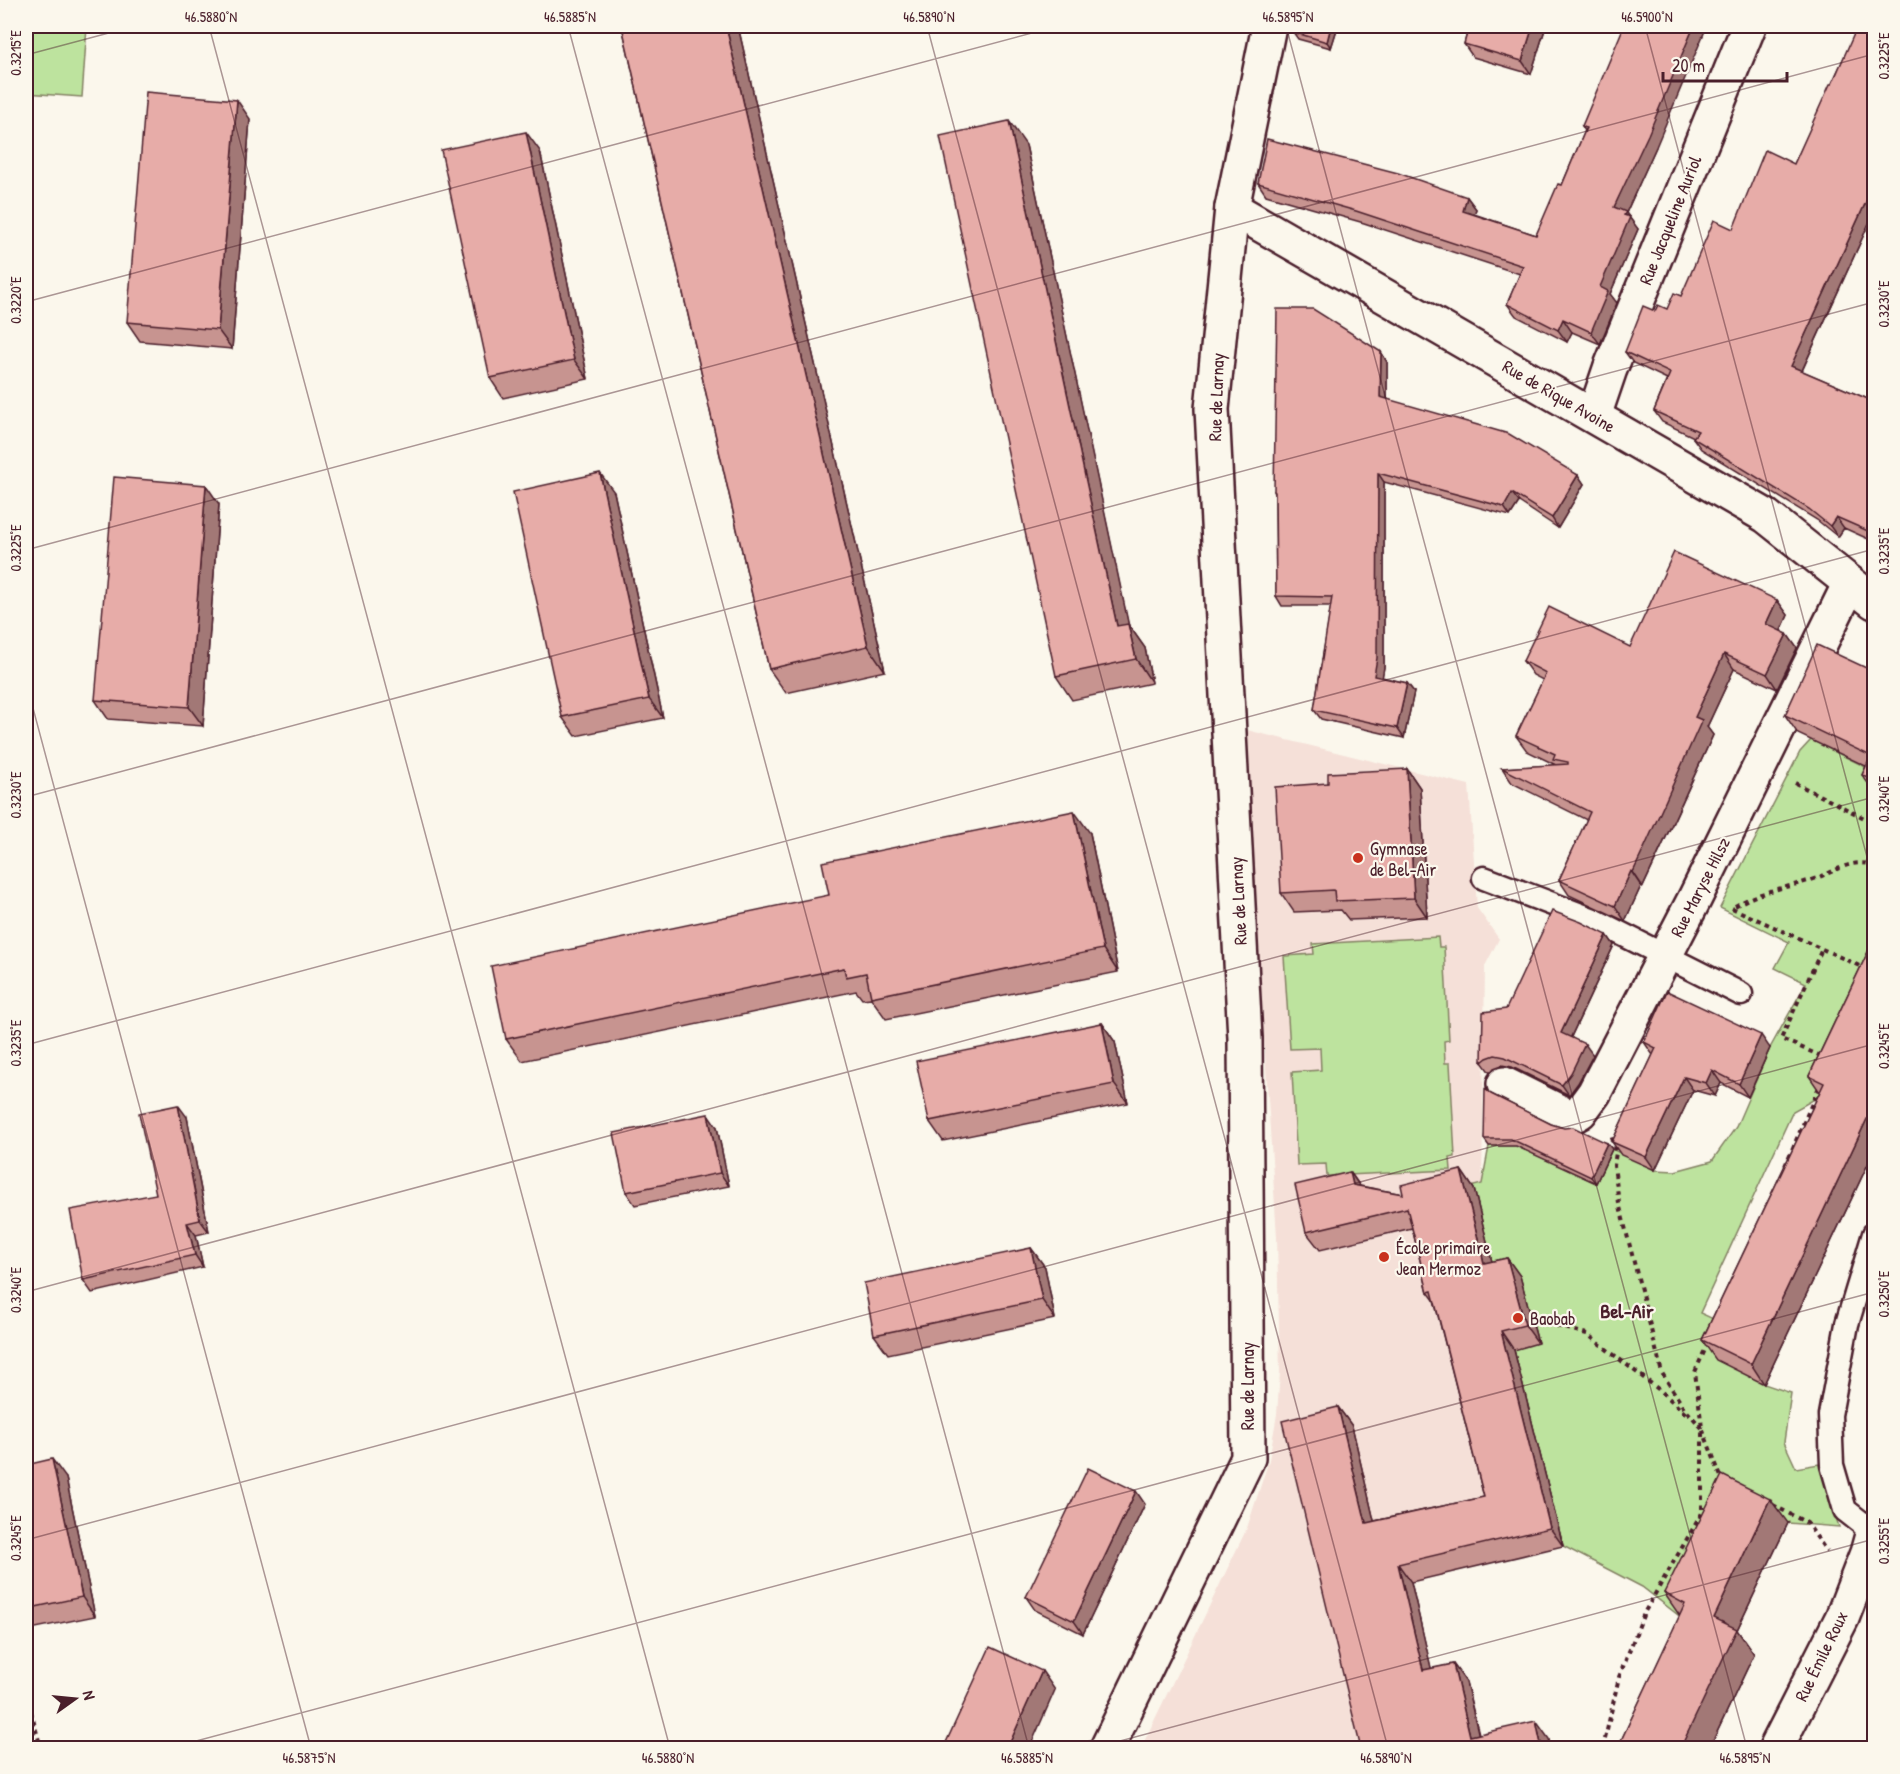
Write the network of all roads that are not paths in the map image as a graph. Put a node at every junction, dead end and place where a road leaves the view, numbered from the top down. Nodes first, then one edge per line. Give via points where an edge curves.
1 (1269, 26) edge
2 (1749, 26) edge
3 (1232, 208) junction
4 (1594, 416) junction
5 (1862, 592) edge
6 (1484, 878) dead end
7 (1665, 956) junction
8 (1741, 994) dead end
9 (1504, 1084) dead end
10 (1875, 1234) edge
11 (1874, 1530) edge
12 (1107, 1749) edge
13 (1776, 1749) edge

1 - 3 street, Rue de Larnay
2 - 4 street, Rue Jacqueline Auriol
3 - 4 street, Rue de Rique Avoine
3 - 12 street, Rue de Larnay via 1212,409 1245,1038 1248,1458
4 - 5 street, Rue de Rique Avoine via 1766,516
5 - 7 street, Rue Maryse Hilsz
6 - 7 lane via 1594,920
7 - 8 lane
7 - 9 street, Rue Maryse Hilsz via 1594,1093 1580,1112 1570,1116
10 - 11 lane via 1847,1324 1830,1415 1832,1466 1845,1510
11 - 13 street, Rue Émile Roux via 1842,1618

